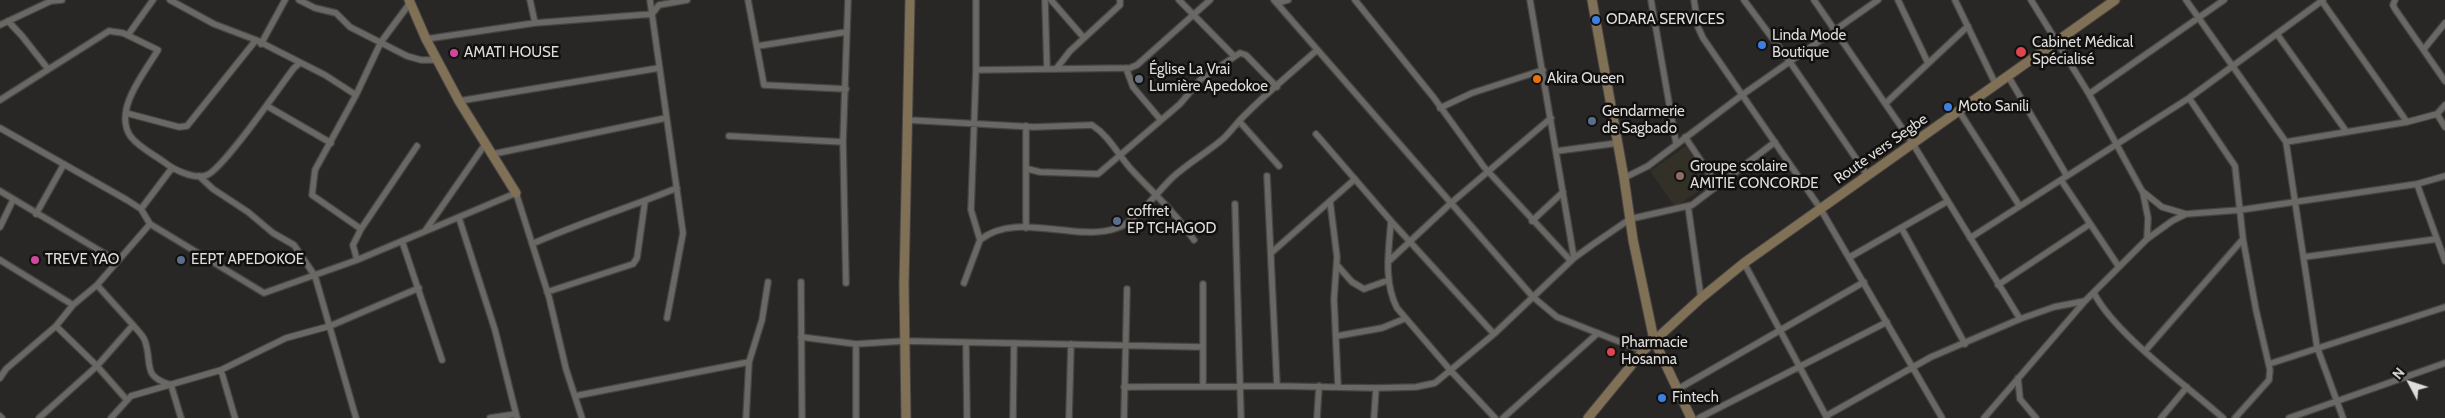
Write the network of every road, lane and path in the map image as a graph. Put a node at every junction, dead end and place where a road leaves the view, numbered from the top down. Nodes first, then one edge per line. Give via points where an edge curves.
1 (62, 0) edge
2 (153, 0) edge
3 (170, 0) edge
4 (285, 0) edge
5 (299, 0) edge
6 (530, 0) edge
7 (650, 0) edge
8 (687, 0) edge
9 (748, 0) edge
10 (848, 0) edge
11 (910, 0) edge
12 (976, 0) edge
13 (1045, 0) edge
14 (1051, 0) edge
15 (1120, 0) edge
16 (1179, 0) edge
17 (1210, 0) edge
18 (1288, 0) edge
19 (1355, 0) edge
20 (1530, 0) edge
21 (1592, 0) edge
22 (1651, 0) edge
23 (1694, 0) edge
24 (1744, 0) edge
25 (1814, 0) edge
26 (1878, 0) edge
27 (1898, 0) edge
28 (1955, 0) edge
29 (2031, 0) edge
30 (2115, 0) edge
31 (2186, 0) edge
32 (2224, 0) edge
33 (2322, 0) edge
34 (2395, 0) edge
35 (409, 1) edge
36 (1275, 1) edge
37 (652, 14) junction
38 (1194, 14) junction
39 (2199, 18) junction
40 (8, 21) junction
41 (535, 23) junction
42 (2445, 23) edge
43 (0, 25) edge
44 (1968, 26) junction
45 (1834, 31) junction
46 (846, 32) junction
47 (2277, 34) junction
48 (128, 35) junction
49 (1084, 38) junction
50 (426, 39) junction
51 (259, 42) junction
52 (381, 42) junction
53 (2056, 42) junction
54 (758, 46) junction
55 (2424, 49) junction
56 (1317, 50) junction
57 (1234, 56) junction
58 (438, 60) junction
59 (1790, 62) junction
60 (1928, 63) junction
61 (300, 64) junction
62 (2232, 65) junction
63 (659, 68) junction
64 (1126, 68) junction
65 (48, 69) junction
66 (1047, 69) junction
67 (1056, 69) junction
68 (976, 70) junction
69 (1543, 70) junction
70 (2008, 76) junction
71 (2445, 81) edge
72 (1996, 85) junction
73 (1277, 87) junction
74 (846, 88) junction
75 (2089, 94) junction
76 (356, 95) junction
77 (1742, 95) junction
78 (2188, 98) junction
79 (0, 100) edge
80 (459, 101) junction
81 (1886, 103) junction
82 (267, 106) junction
83 (2445, 106) edge
84 (1440, 108) junction
85 (1959, 111) junction
86 (126, 113) junction
87 (2436, 114) junction
88 (666, 118) junction
89 (1551, 118) junction
90 (908, 120) junction
91 (1160, 120) junction
92 (1239, 121) junction
93 (2407, 122) junction
94 (973, 124) junction
95 (1026, 126) junction
96 (2445, 126) edge
97 (0, 128) edge
98 (2346, 131) junction
99 (1316, 134) dead end
100 (729, 136) dead end
101 (1685, 136) junction
102 (486, 142) junction
103 (843, 142) junction
104 (1775, 142) junction
105 (2286, 142) junction
106 (331, 143) junction
107 (1618, 143) junction
108 (1676, 143) junction
109 (1913, 144) junction
110 (2117, 144) junction
111 (417, 146) dead end
112 (1557, 151) junction
113 (493, 154) junction
114 (1120, 154) junction
115 (64, 164) junction
116 (1279, 166) dead end
117 (172, 168) junction
118 (1028, 169) junction
119 (1488, 171) junction
120 (200, 176) junction
121 (1267, 176) dead end
122 (1868, 176) junction
123 (2068, 176) junction
124 (2445, 176) edge
125 (1624, 178) junction
126 (1355, 179) junction
127 (2061, 180) junction
128 (2416, 184) junction
129 (1718, 186) junction
130 (677, 188) junction
131 (0, 191) edge
132 (2142, 191) junction
133 (1563, 192) junction
134 (516, 193) junction
135 (1158, 194) junction
136 (13, 200) junction
137 (2296, 200) junction
138 (645, 201) junction
139 (1948, 201) junction
140 (1330, 202) junction
141 (1451, 203) junction
142 (1235, 204) dead end
143 (2019, 205) junction
144 (1688, 206) junction
145 (1820, 208) junction
146 (141, 209) junction
147 (2240, 210) junction
148 (36, 214) junction
149 (2186, 214) junction
150 (459, 218) junction
151 (1630, 219) junction
152 (1532, 220) junction
153 (1391, 221) junction
154 (150, 224) junction
155 (2090, 224) junction
156 (0, 227) edge
157 (1026, 228) junction
158 (361, 229) junction
159 (1902, 229) junction
160 (425, 231) junction
161 (1970, 238) junction
162 (2147, 239) junction
163 (2243, 239) junction
164 (2437, 239) junction
165 (980, 240) junction
166 (1194, 240) dead end
167 (402, 241) junction
168 (1410, 241) junction
169 (532, 244) junction
170 (1271, 253) junction
171 (1850, 257) junction
172 (2304, 257) junction
173 (0, 260) edge
174 (357, 260) junction
175 (1572, 260) junction
176 (117, 261) junction
177 (2445, 261) edge
178 (1387, 263) junction
179 (1337, 264) junction
180 (1744, 264) junction
181 (2119, 267) junction
182 (315, 276) junction
183 (1389, 280) junction
184 (768, 282) dead end
185 (801, 282) dead end
186 (1864, 282) junction
187 (964, 283) dead end
188 (846, 284) dead end
189 (1203, 284) dead end
190 (97, 285) junction
191 (1998, 285) junction
192 (419, 288) junction
193 (1127, 289) dead end
194 (547, 292) junction
195 (2094, 293) junction
196 (1533, 297) junction
197 (1701, 298) junction
198 (2085, 301) junction
199 (73, 304) junction
200 (2445, 307) edge
201 (667, 318) dead end
202 (1404, 319) junction
203 (2020, 319) junction
204 (1887, 322) junction
205 (133, 325) junction
206 (56, 326) junction
207 (330, 326) junction
208 (1781, 331) junction
209 (1598, 333) junction
210 (1494, 334) junction
211 (1337, 336) junction
212 (801, 337) junction
213 (1654, 340) junction
214 (904, 341) junction
215 (856, 344) junction
216 (966, 344) junction
217 (1014, 344) junction
218 (1071, 344) junction
219 (1965, 344) junction
220 (1125, 347) junction
221 (1202, 347) junction
222 (2317, 347) junction
223 (1643, 351) junction
224 (2145, 351) junction
225 (442, 360) dead end
226 (749, 362) junction
227 (2269, 364) junction
228 (2445, 364) edge
229 (97, 366) junction
230 (1800, 366) junction
231 (1912, 368) junction
232 (221, 370) junction
233 (1451, 371) junction
234 (0, 378) edge
235 (2018, 378) junction
236 (171, 385) junction
237 (1203, 386) junction
238 (1238, 386) junction
239 (1277, 386) junction
240 (1319, 386) junction
241 (1338, 386) junction
242 (1124, 387) junction
243 (2187, 387) junction
244 (1376, 388) junction
245 (1678, 389) junction
246 (575, 396) junction
247 (126, 399) junction
248 (2339, 402) junction
249 (516, 416) edge
250 (1826, 417) edge
251 (39, 418) edge
252 (111, 418) edge
253 (181, 418) edge
254 (235, 418) edge
255 (356, 418) edge
256 (490, 418) edge
257 (582, 418) edge
258 (746, 418) edge
259 (802, 418) edge
260 (856, 418) edge
261 (906, 418) edge
262 (967, 418) edge
263 (1013, 418) edge
264 (1069, 418) edge
265 (1124, 418) edge
266 (1241, 418) edge
267 (1317, 418) edge
268 (1374, 418) edge
269 (1495, 418) edge
270 (1503, 418) edge
271 (1588, 418) edge
272 (1691, 418) edge
273 (1700, 418) edge
274 (1942, 418) edge
275 (1984, 418) edge
276 (2036, 418) edge
277 (2161, 418) edge
278 (2223, 418) edge
279 (2235, 418) edge
280 (2290, 418) edge
281 (2343, 418) edge

1 - 40 street via 50,1
2 - 48 street
3 - 51 street via 222,28
4 - 51 street
5 - 52 street via 314,8 336,13 350,27
6 - 41 street
7 - 37 street
8 - 37 street via 659,6
9 - 54 street
10 - 46 street
11 - 90 street
12 - 68 street
13 - 66 street
14 - 49 street
15 - 49 street via 1120,5
16 - 38 street
17 - 38 street
18 - 36 street
19 - 84 street
20 - 69 street
21 - 107 street
22 - 108 street
23 - 77 street via 1700,33
24 - 59 street
25 - 45 street
26 - 45 street
27 - 60 street
28 - 44 street
29 - 53 street
30 - 53 street, Route vers Segbe
31 - 39 street
32 - 39 street
33 - 47 street
33 - 93 street
34 - 55 street via 2395,9
35 - 50 street
35 - 52 street
36 - 56 street
37 - 41 street
37 - 63 street
38 - 57 street
38 - 64 street via 1137,64
39 - 62 street
39 - 75 street
40 - 43 street
40 - 65 street
41 - 50 street
42 - 55 street
44 - 60 street
44 - 72 street
45 - 59 street
45 - 81 street
46 - 54 street
46 - 74 street
47 - 62 street
47 - 98 street
48 - 65 street via 109,31
48 - 86 street via 158,50
49 - 67 street
50 - 58 street
51 - 61 street
51 - 86 street via 186,126 178,127
52 - 58 street via 414,59
52 - 76 street
53 - 70 street, Route vers Segbe
53 - 75 street
54 - 74 street via 764,84
55 - 71 street
56 - 73 street
56 - 141 street
57 - 73 street via 1246,55
57 - 91 street via 1201,79 1180,104
58 - 80 street
59 - 77 street
59 - 122 street
60 - 81 street
61 - 76 street
61 - 82 street
62 - 78 street
62 - 105 street
63 - 80 street
63 - 88 street
64 - 67 street
64 - 91 street via 1133,87
65 - 79 street
66 - 67 street
66 - 68 street
68 - 94 street
69 - 84 street via 1472,93
69 - 89 street
70 - 72 street, Route vers Segbe
70 - 123 street
72 - 85 street, Route vers Segbe
73 - 92 street
74 - 103 street
75 - 110 street
76 - 106 street
77 - 101 street
77 - 104 street
78 - 110 street
78 - 147 street via 2233,162
80 - 102 street
81 - 109 street
82 - 106 street
82 - 120 street via 213,171
83 - 87 street
84 - 119 street
85 - 109 street, Route vers Segbe
85 - 143 street
86 - 117 street via 130,136
87 - 93 street
87 - 96 street
88 - 113 street
88 - 130 street
89 - 112 street
89 - 119 street
90 - 94 street
90 - 214 street
91 - 114 street
92 - 116 street
92 - 135 street via 1218,143 1173,176
93 - 98 street
94 - 95 street
94 - 165 street via 971,210
95 - 114 street via 1092,125
95 - 118 street
97 - 115 street
98 - 105 street
99 - 126 street
100 - 103 street
101 - 108 street
101 - 129 street
102 - 113 street
102 - 160 street
103 - 188 street
104 - 129 street
104 - 145 street
105 - 137 street
106 - 158 street via 315,170 312,195
107 - 112 street
107 - 125 street
108 - 125 street via 1648,166
109 - 122 street, Route vers Segbe
109 - 139 street
110 - 123 street
110 - 132 street
111 - 158 street
112 - 133 street
113 - 134 street
114 - 118 street via 1093,176
114 - 135 street
115 - 146 street
115 - 148 street
117 - 120 street
117 - 146 street
118 - 157 street
119 - 141 street
119 - 152 street
120 - 182 street via 213,189 294,245
121 - 170 street
122 - 145 street, Route vers Segbe
123 - 127 street
124 - 128 street
125 - 151 street
126 - 140 street
126 - 153 street
127 - 143 street
127 - 155 street
128 - 137 street
128 - 164 street
129 - 144 street
130 - 138 street
130 - 201 street via 683,239
131 - 136 street
132 - 149 street via 2162,207
132 - 162 street via 2148,218
133 - 152 street
133 - 175 street
134 - 150 street
134 - 169 street
135 - 157 street via 1116,229
135 - 166 street
136 - 148 street
136 - 156 street
137 - 147 street
137 - 172 street
138 - 169 street via 579,223
138 - 194 street via 637,258 633,264
139 - 159 street
139 - 161 street
140 - 170 street
140 - 179 street
141 - 168 street
141 - 196 street
142 - 238 street
143 - 161 street
144 - 151 street
144 - 197 street
145 - 171 street
145 - 180 street, Route vers Segbe
146 - 154 street
147 - 149 street
147 - 163 street
148 - 176 street
149 - 162 street
150 - 160 street
150 - 249 street via 492,322
151 - 175 street
151 - 213 street
152 - 175 street
153 - 168 street
153 - 178 street
154 - 176 street
154 - 182 street via 264,293
155 - 181 street
155 - 191 street
157 - 165 street via 992,232
158 - 174 street via 353,244
159 - 171 street
159 - 219 street
160 - 167 street
161 - 191 street
162 - 181 street
163 - 224 street
163 - 227 street
164 - 172 street
164 - 177 street
165 - 187 street
167 - 174 street
167 - 192 street
168 - 178 street
168 - 210 street
169 - 194 street
170 - 239 street
171 - 186 street
172 - 222 street
173 - 199 street
174 - 182 street
175 - 196 street
176 - 190 street
178 - 183 street
179 - 183 street via 1352,282 1364,289
179 - 211 street via 1334,299
180 - 197 street, Route vers Segbe
180 - 208 street
181 - 195 street
182 - 207 street
183 - 202 street via 1392,298
184 - 226 street via 762,320
185 - 212 street
186 - 204 street
186 - 208 street
189 - 221 street
190 - 199 street
190 - 205 street
191 - 203 street
192 - 207 street
192 - 225 street
193 - 220 street
194 - 246 street
195 - 198 street
195 - 224 street via 2102,308
196 - 209 street via 1557,317
196 - 210 street
197 - 213 street, Route vers Segbe
198 - 203 street
198 - 235 street
199 - 206 street
200 - 222 street
202 - 211 street via 1382,328
202 - 233 street
203 - 219 street
204 - 230 street
204 - 231 street
205 - 229 street
205 - 236 street via 145,340 148,368 160,382
206 - 229 street
206 - 234 street via 6,369
207 - 232 street via 286,338
207 - 255 street
208 - 230 street
208 - 245 street
209 - 223 street
209 - 270 street
210 - 233 street
211 - 241 street
212 - 215 street
212 - 259 street
213 - 223 street, Route vers Segbe
213 - 245 street
214 - 215 street
214 - 216 street
214 - 261 street
215 - 260 street
216 - 217 street
216 - 262 street
217 - 218 street
217 - 263 street
218 - 220 street
218 - 264 street
219 - 231 street via 1931,356
220 - 221 street via 1159,344
220 - 242 street
221 - 237 street
222 - 227 street
222 - 248 street
223 - 271 street, Route vers Segbe
224 - 243 street
226 - 246 street
226 - 258 street
227 - 279 street via 2271,375 2268,380
228 - 248 street
229 - 247 street
229 - 251 street
230 - 250 street
230 - 273 street
231 - 250 street
231 - 274 street
232 - 236 street
232 - 254 street
233 - 244 street via 1428,386
233 - 269 street
235 - 275 street
235 - 276 street via 2020,399
236 - 247 street
236 - 253 street
237 - 238 street
237 - 242 street
238 - 239 street
238 - 266 street
239 - 240 street
240 - 241 street
240 - 267 street
241 - 244 street
242 - 265 street
243 - 277 street
243 - 278 street
244 - 268 street
245 - 272 street
246 - 257 street
247 - 252 street
248 - 280 street
248 - 281 street
249 - 256 street

